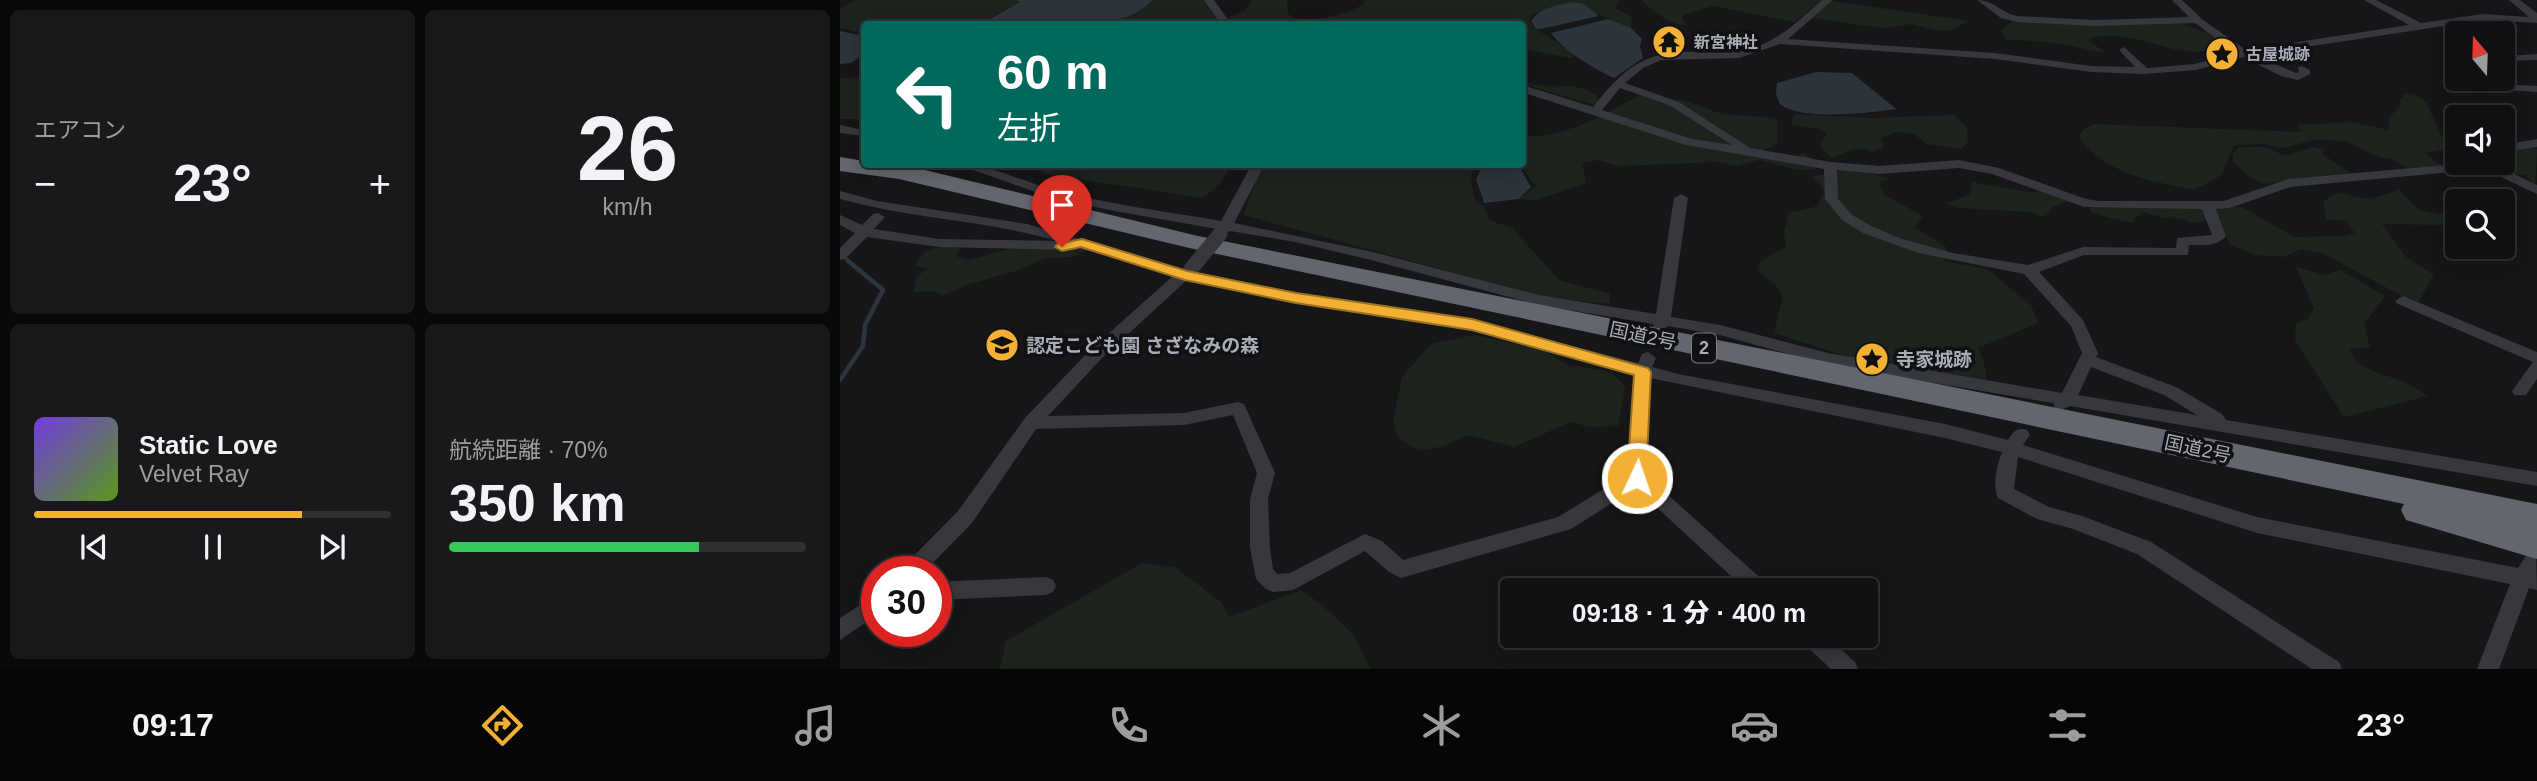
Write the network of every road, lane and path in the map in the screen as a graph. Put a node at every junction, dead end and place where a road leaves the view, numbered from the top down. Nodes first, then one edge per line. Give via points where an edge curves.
1 (1209, 0) edge
2 (1828, 0) edge
3 (1982, 0) edge
4 (2177, 0) edge
5 (2369, 0) edge
6 (2514, 0) edge
7 (2537, 19) edge
8 (2194, 20) junction
9 (1224, 21) edge
10 (2418, 26) junction
11 (1906, 35) dead end
12 (1779, 41) junction
13 (1927, 42) dead end
14 (1911, 48) junction
15 (2124, 50) dead end
16 (2246, 53) junction
17 (2537, 57) edge
18 (2515, 58) edge
19 (2302, 69) dead end
20 (2144, 71) junction
21 (1618, 84) junction
22 (2515, 88) edge
23 (1526, 89) edge
24 (2537, 89) edge
25 (1594, 113) junction
26 (840, 129) edge
27 (861, 133) edge
28 (2537, 143) edge
29 (2515, 146) edge
30 (1748, 151) junction
31 (840, 153) edge
32 (861, 160) edge
33 (840, 164) edge
34 (1831, 166) junction
35 (861, 168) edge
36 (864, 168) edge
37 (888, 168) edge
38 (974, 168) edge
39 (1257, 168) edge
40 (2445, 168) edge
41 (2508, 175) edge
42 (918, 177) junction
43 (2537, 190) edge
44 (840, 195) edge
45 (1681, 198) dead end
46 (2208, 206) junction
47 (878, 217) dead end
48 (840, 219) edge
49 (1223, 230) junction
50 (864, 232) junction
51 (1082, 243) junction
52 (840, 256) edge
53 (2029, 270) junction
54 (1188, 272) junction
55 (2403, 301) dead end
56 (1660, 326) junction
57 (2537, 358) edge
58 (2089, 360) junction
59 (1645, 365) junction
60 (2537, 367) edge
61 (2520, 391) dead end
62 (2067, 400) junction
63 (2050, 411) dead end
64 (1031, 423) junction
65 (2219, 423) junction
66 (2016, 442) junction
67 (2278, 465) junction
68 (1637, 478) junction
69 (2537, 478) edge
70 (2537, 508) edge
71 (2537, 518) edge
72 (2537, 544) edge
73 (927, 556) edge
74 (2536, 557) edge
75 (1747, 578) edge
76 (2530, 580) edge
77 (1046, 586) dead end
78 (952, 590) edge
79 (861, 615) edge
80 (840, 631) edge
81 (1824, 648) edge
82 (1847, 669) edge
83 (2331, 669) edge
84 (2488, 669) edge

1 - 9 street
2 - 12 street
3 - 8 street via 2004,16 2017,19 2094,23
4 - 8 street
5 - 10 street
6 - 7 street
7 - 10 street via 2483,17
8 - 16 street
10 - 16 street
11 - 14 street
12 - 14 street
12 - 21 street via 1738,55 1649,60
13 - 14 street
14 - 20 street
15 - 20 street
16 - 19 street via 2289,76 2304,76
16 - 20 street via 2196,67
17 - 18 street
21 - 25 street
21 - 30 street via 1675,104
22 - 24 street
23 - 25 street
25 - 30 street via 1690,142
26 - 27 street
28 - 29 street
30 - 34 street
31 - 32 highway
33 - 35 highway
34 - 46 street via 1880,170 1959,164 1995,171 2084,203
34 - 53 street via 1834,204 1868,232 1984,264
36 - 42 highway
37 - 42 highway, 国道2号 / 2
38 - 49 street via 1046,192
39 - 49 street
40 - 46 street via 2288,183 2240,201
41 - 43 street
42 - 67 highway, 国道2号 / 2 via 1198,243
44 - 51 street via 876,205 1027,228
45 - 56 street
46 - 53 street via 2219,236 2182,241 2183,252 2083,251
47 - 50 street
48 - 50 street
49 - 54 street, bridge
49 - 56 street via 1294,238
50 - 51 street via 939,243 1071,247
50 - 52 street
51 - 54 street
53 - 58 street via 2078,324 2086,338
54 - 59 street via 1296,298 1472,325
54 - 64 street via 1096,354
55 - 57 street
56 - 62 street via 1720,330 1828,359
58 - 62 street
58 - 65 street via 2170,391
59 - 66 street via 1945,431
59 - 68 street
60 - 61 street
62 - 63 street
62 - 65 street
64 - 68 street via 1184,419 1238,408 1266,473 1259,499 1260,548 1263,573 1273,583 1293,581 1365,542 1375,545 1401,569 1564,523
64 - 73 street via 965,517
65 - 69 street
66 - 76 street via 2257,525
66 - 83 street via 2005,468 2005,493 2044,514 2144,548
67 - 70 highway
67 - 71 highway, 国道2号 / 2
67 - 72 highway
68 - 75 street
74 - 76 street
76 - 84 street
77 - 78 street
79 - 80 street
81 - 82 street

